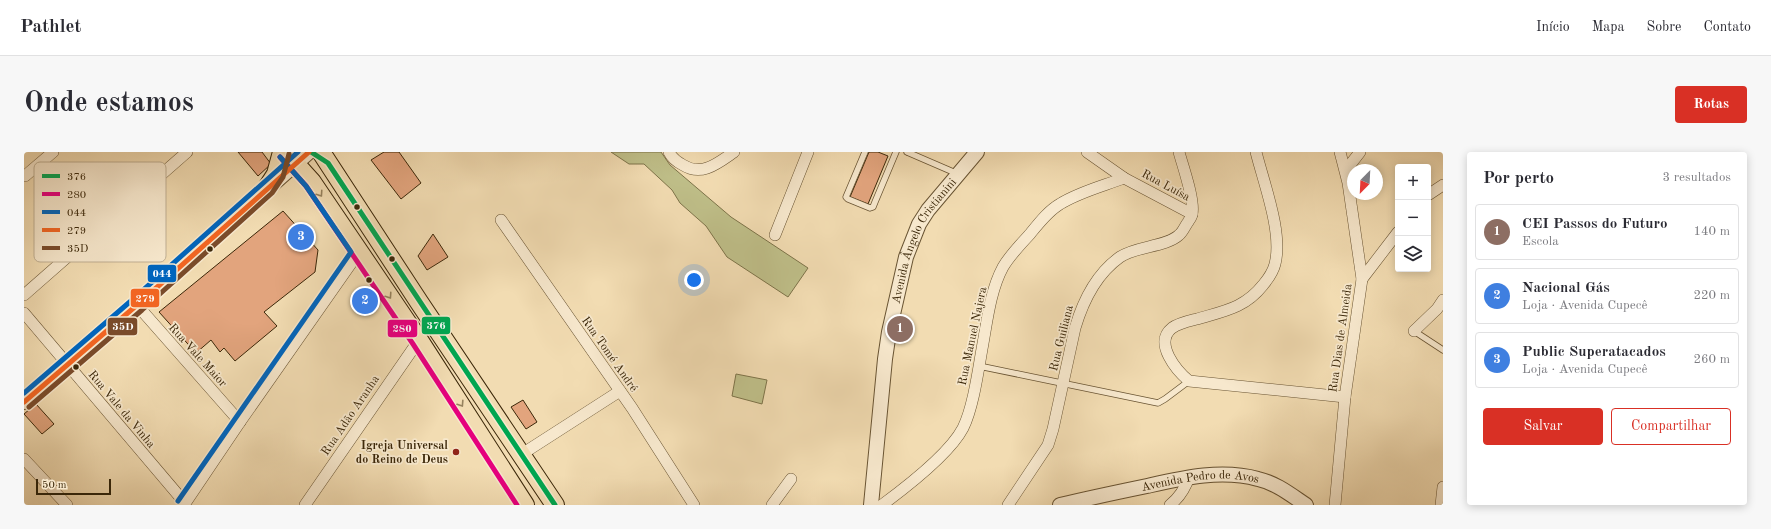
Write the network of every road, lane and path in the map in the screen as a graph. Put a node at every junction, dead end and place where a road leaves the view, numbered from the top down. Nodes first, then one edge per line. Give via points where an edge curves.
1 (53, 152) edge
2 (187, 152) edge
3 (282, 152) edge
4 (669, 152) edge
5 (734, 152) edge
6 (808, 152) edge
7 (864, 152) edge
8 (896, 152) edge
9 (907, 152) edge
10 (977, 152) edge
11 (1087, 152) edge
12 (1179, 152) edge
13 (1256, 152) edge
14 (1340, 152) edge
15 (1360, 152) edge
16 (299, 154) edge
17 (325, 158) edge
18 (42, 162) edge
19 (34, 169) edge
20 (166, 170) edge
21 (1346, 170) junction
22 (958, 174) junction
23 (24, 178) edge
24 (1124, 178) junction
25 (1443, 185) edge
26 (267, 188) junction
27 (1431, 193) edge
28 (1192, 214) junction
29 (501, 220) dead end
30 (775, 235) dead end
31 (1395, 236) edge
32 (359, 252) junction
33 (62, 262) edge
34 (1362, 279) junction
35 (24, 295) edge
36 (1443, 300) edge
37 (136, 305) junction
38 (24, 313) edge
39 (1414, 331) joint
40 (419, 340) junction
41 (1443, 350) edge
42 (67, 363) junction
43 (979, 366) junction
44 (1189, 381) junction
45 (1064, 384) junction
46 (620, 391) junction
47 (1345, 397) junction
48 (24, 402) edge
49 (240, 422) junction
50 (522, 454) junction
51 (24, 459) edge
52 (1189, 477) junction
53 (791, 480) dead end
54 (1443, 487) edge
55 (1295, 500) edge
56 (185, 504) edge
57 (67, 505) edge
58 (305, 505) edge
59 (525, 505) edge
60 (555, 505) edge
61 (694, 505) edge
62 (772, 505) edge
63 (871, 505) edge
64 (882, 505) edge
65 (1008, 505) edge
66 (1060, 505) edge
67 (1170, 505) edge
68 (1306, 505) edge
69 (1335, 505) edge
70 (1441, 505) edge

1 - 18 street
2 - 20 street
3 - 26 main road via 276,174
4 - 5 street via 687,168 705,170
6 - 30 street
7 - 8 lane via 846,197 870,208 873,207
9 - 22 lane
10 - 22 street, Avenida Ângelo Cristianini
11 - 24 street, Rua Luísa
12 - 28 street via 1190,194
13 - 44 street via 1277,231 1275,266 1268,280 1246,302 1183,323 1167,333 1165,344 1170,359 1178,372
14 - 21 street, Rua Dias de Almeida
15 - 21 street
16 - 17 lane
16 - 26 street
16 -> 32 main road via 312,182
17 - 50 main road
19 - 23 street
21 - 34 street, Rua Dias de Almeida
22 - 63 street, Avenida Ângelo Cristianini via 919,224 906,257 884,359
24 - 28 street, Rua Luísa
24 - 43 street, Rua Manuel Najera via 1069,198 1058,205 1044,217 1003,266 991,301
25 - 27 street
26 - 37 street
28 - 45 street, Rua Guiliana via 1179,235 1171,240 1120,256 1100,276 1088,293 1080,313
29 - 46 street, Rua Tomé André
31 - 34 street
32 -> 40 main road
32 - 49 street
33 - 35 street
34 - 47 street, Rua Dias de Almeida
36 - 39 street
37 - 42 street
37 - 49 street, Rua Vale Maior
38 - 42 street, Rua Vale da Vinha
39 - 41 lane
40 - 58 street, Rua Adão Aranha
40 -> 59 main road
42 - 48 street
42 - 56 street, Rua Vale da Vinha
43 - 45 lane
43 - 64 street, Rua Manuel Najera via 967,416 957,438 926,469
44 - 45 lane via 1158,403
44 - 47 street
45 - 65 street, Rua Guiliana via 1048,445
46 - 50 street
46 - 61 street, Rua Tomé André
47 - 69 street, Rua Dias de Almeida
49 - 56 street
50 - 60 main road
51 - 57 street
52 - 55 street, Avenida Pedro de Avos via 1211,475 1259,479 1276,486
52 - 66 street, Avenida Pedro de Avos
52 - 67 street via 1178,498
53 - 62 street
54 - 70 street
55 - 68 street, Avenida Pedro de Avos

